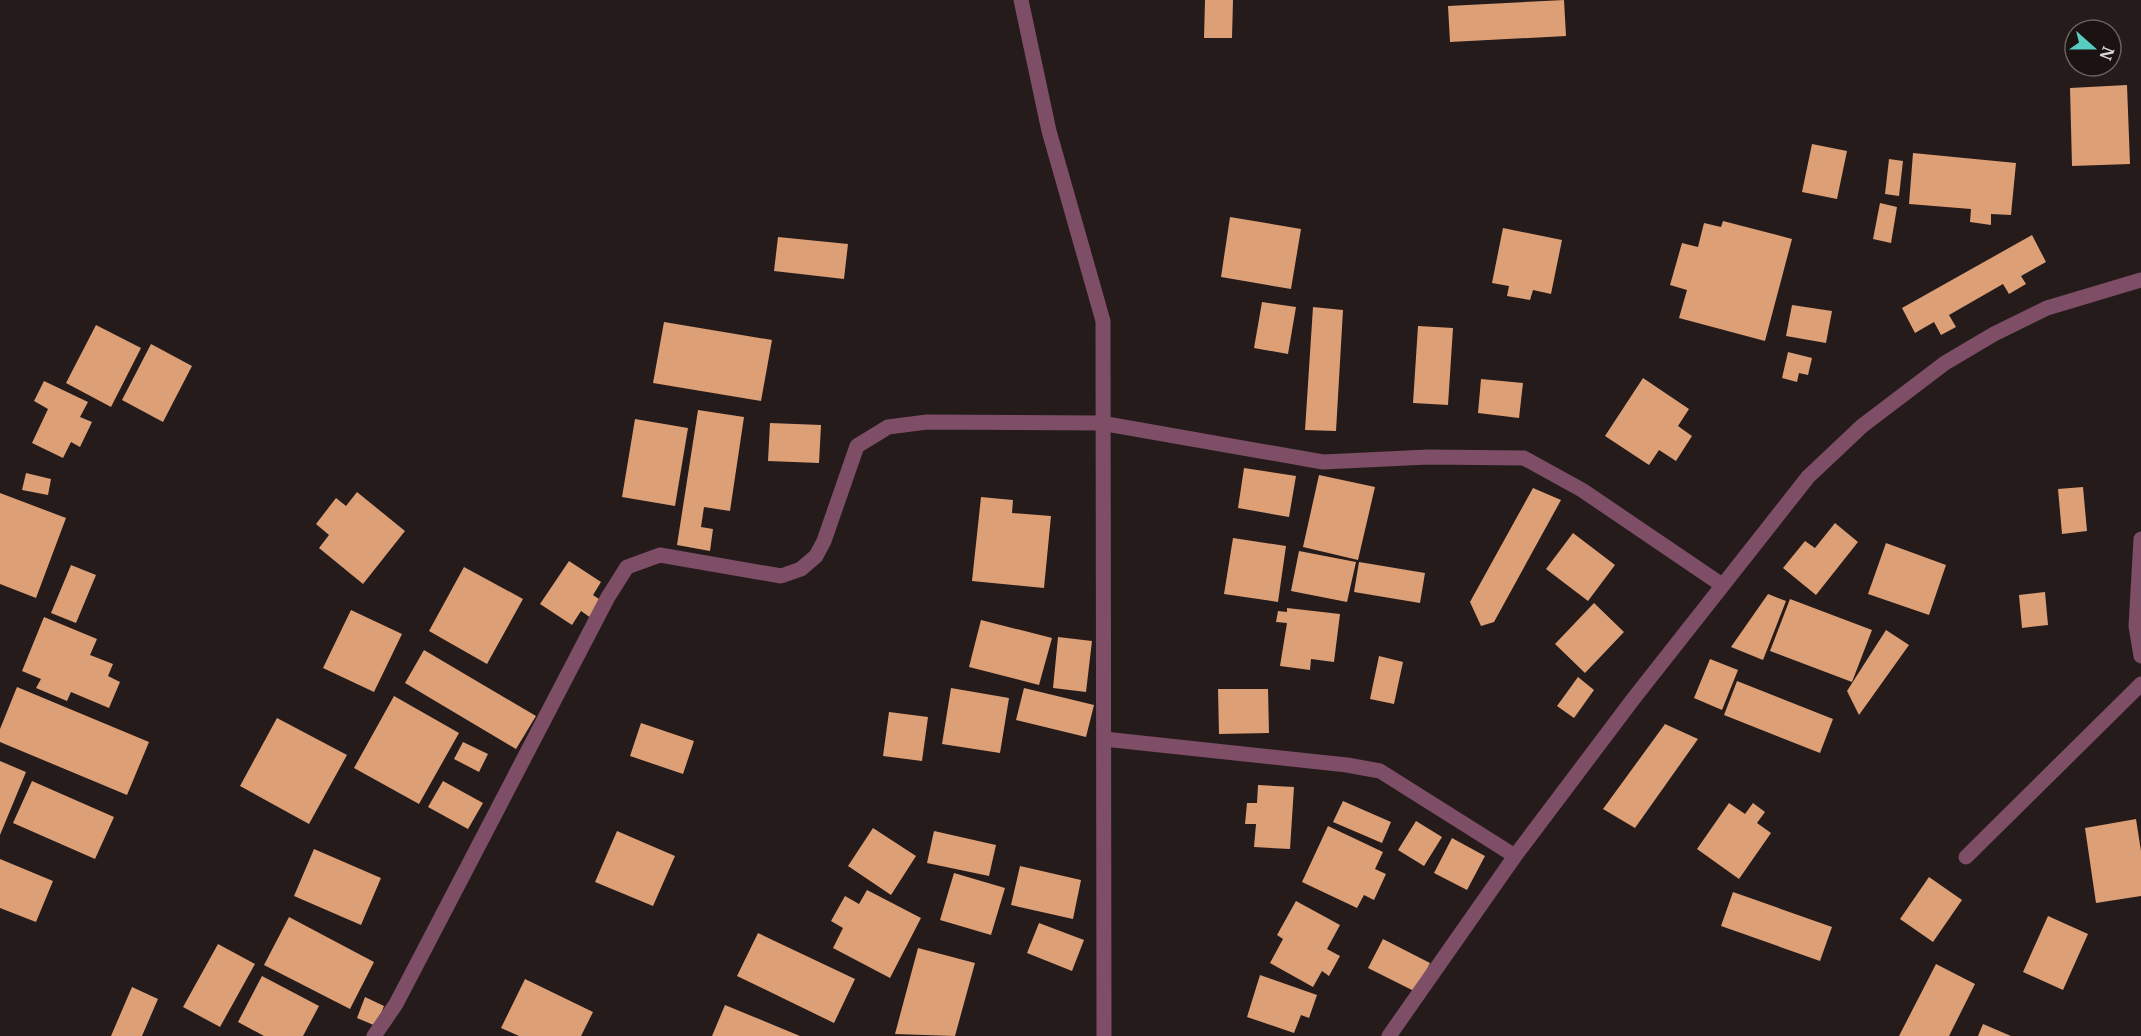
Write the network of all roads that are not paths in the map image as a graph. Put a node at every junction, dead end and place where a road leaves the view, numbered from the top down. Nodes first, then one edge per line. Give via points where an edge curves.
1 (1021, 0) edge
2 (2141, 280) edge
3 (1101, 423) junction
4 (2141, 538) edge
5 (1722, 585) junction
6 (2141, 656) edge
7 (2141, 684) edge
8 (1104, 739) junction
9 (1515, 856) junction
10 (1966, 857) dead end
11 (374, 1036) edge
12 (1104, 1036) edge
13 (1389, 1036) edge

1 - 3 street via 1049,131 1103,321
2 - 5 street via 2047,308 1945,363 1862,426 1808,477
3 - 5 street via 1323,462 1524,458 1582,490
3 - 8 street
3 - 11 street via 927,422 888,427 857,446 824,542 801,569 781,576 660,555 627,567 396,1004
4 - 6 street via 2136,626
5 - 9 street
7 - 10 street
8 - 9 street via 1380,771
8 - 12 street
9 - 13 street

